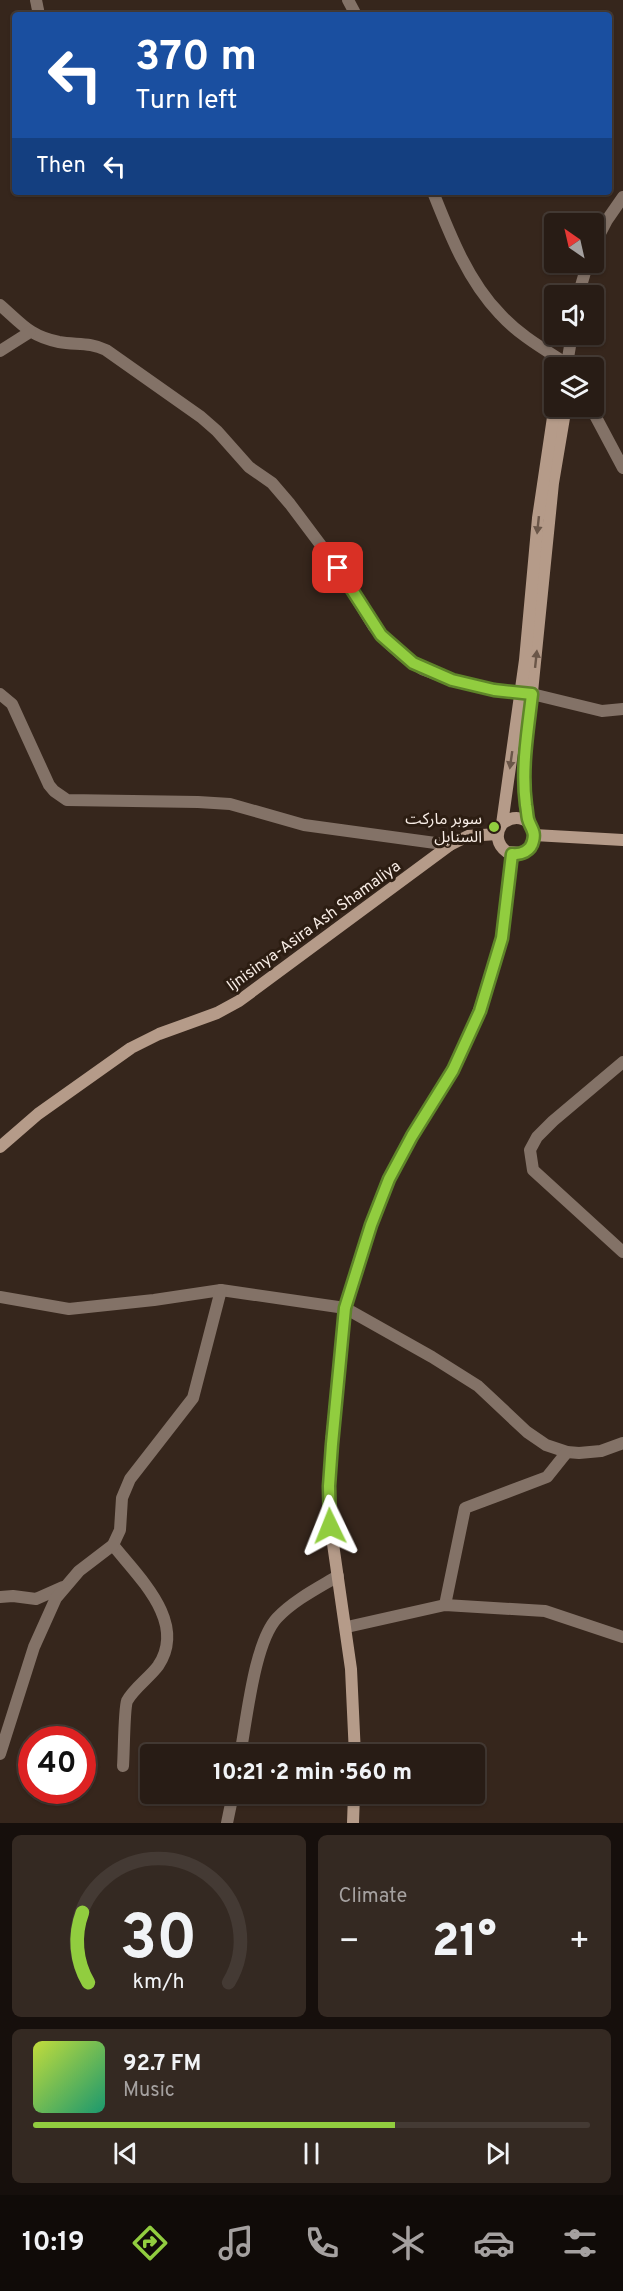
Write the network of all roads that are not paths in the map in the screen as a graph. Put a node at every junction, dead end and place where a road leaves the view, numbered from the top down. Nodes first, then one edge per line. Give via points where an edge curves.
1 (434, 195) edge
2 (623, 197) edge
3 (604, 226) edge
4 (0, 305) edge
5 (30, 332) junction
6 (0, 351) edge
7 (553, 357) edge
8 (553, 417) edge
9 (564, 417) edge
10 (596, 417) edge
11 (623, 468) edge
12 (526, 692) junction
13 (0, 694) edge
14 (623, 709) edge
15 (528, 822) junction
16 (500, 829) junction
17 (534, 835) junction
18 (623, 840) edge
19 (450, 845) junction
20 (512, 854) junction
21 (623, 1062) edge
22 (0, 1147) edge
23 (623, 1252) edge
24 (221, 1290) junction
25 (0, 1297) edge
26 (345, 1308) junction
27 (623, 1443) edge
28 (567, 1452) junction
29 (113, 1545) junction
30 (339, 1576) junction
31 (67, 1585) junction
32 (0, 1597) edge
33 (445, 1605) junction
34 (347, 1627) junction
35 (623, 1637) edge
36 (242, 1744) edge
37 (356, 1744) edge
38 (0, 1754) edge
39 (123, 1766) dead end
40 (230, 1804) edge
41 (354, 1804) edge
42 (227, 1823) edge
43 (353, 1823) edge

1 - 7 street via 469,273 485,297 501,316
2 - 3 street
4 - 5 street
5 - 6 street
5 - 12 street via 106,350 210,423 249,467 272,483 290,504 338,568 374,627 404,657 422,669 452,680 494,690
8 -> 12 street via 538,518
12 -> 9 street
10 - 11 street
12 - 14 street via 602,711
12 - 15 street via 524,792
12 -> 16 street
13 - 19 street via 12,704 49,785 67,800 230,804 304,825
15 - 16 street via 511,818
15 - 17 street
16 - 19 street, Ijnisinya-Asira Ash Shamaliya
16 - 20 street via 500,845
17 - 18 street
17 - 20 street via 527,850
19 - 22 street, Ijnisinya-Asira Ash Shamaliya via 240,1001 131,1048 38,1114
20 - 26 street via 502,938 480,1011 453,1070 389,1179
21 - 23 street via 553,1121 530,1150 533,1170
24 - 25 street via 69,1309
24 - 26 street
24 - 29 street via 193,1398 130,1479 122,1497 120,1530
26 - 28 street via 478,1386 536,1439
26 - 30 street via 329,1486 331,1535
27 - 28 street via 590,1453
28 - 33 street via 547,1478 465,1508
29 - 31 street
29 - 39 street via 158,1602 167,1623 166,1646 159,1664 127,1701
30 - 34 street
30 - 36 street via 294,1603 269,1629 260,1650
31 - 32 street via 36,1599
31 - 38 street via 56,1598 34,1647
33 - 34 street
33 - 35 street via 545,1611
34 - 37 street
40 - 42 street
41 - 43 street

